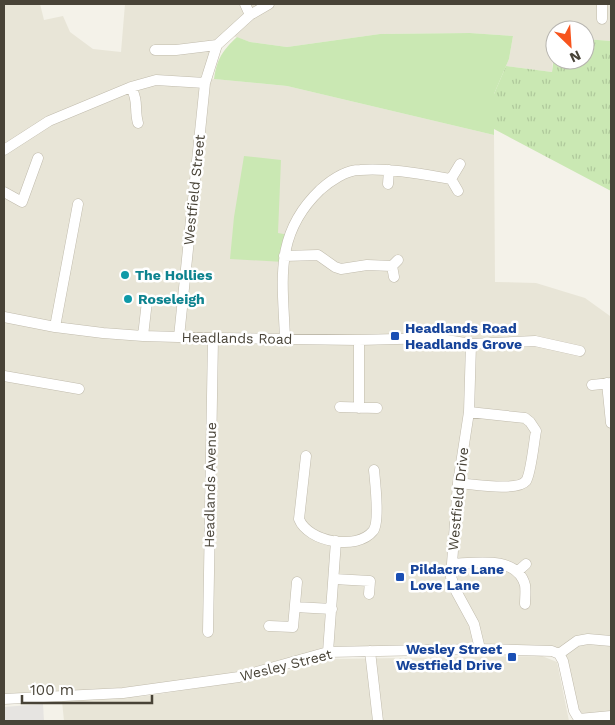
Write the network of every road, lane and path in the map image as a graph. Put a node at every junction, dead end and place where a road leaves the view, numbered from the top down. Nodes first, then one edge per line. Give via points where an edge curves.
1 (245, 4) edge
2 (269, 4) edge
3 (602, 4) edge
4 (250, 15) junction
5 (602, 19) dead end
6 (217, 46) junction
7 (155, 50) dead end
8 (205, 82) junction
9 (131, 87) junction
10 (138, 122) dead end
11 (4, 150) edge
12 (38, 158) dead end
13 (460, 164) dead end
14 (389, 170) junction
15 (451, 179) junction
16 (388, 184) dead end
17 (458, 191) dead end
18 (4, 192) edge
19 (78, 204) dead end
20 (284, 256) junction
21 (394, 278) dead end
22 (147, 301) dead end
23 (4, 317) edge
24 (55, 327) junction
25 (143, 336) junction
26 (179, 337) junction
27 (213, 338) junction
28 (285, 339) junction
29 (360, 340) junction
30 (471, 344) junction
31 (580, 351) dead end
32 (4, 376) edge
33 (609, 383) edge
34 (592, 385) dead end
35 (79, 389) dead end
36 (340, 408) dead end
37 (360, 408) junction
38 (377, 408) dead end
39 (469, 412) junction
40 (611, 423) edge
41 (306, 456) dead end
42 (374, 470) dead end
43 (458, 483) junction
44 (336, 541) junction
45 (452, 564) junction
46 (526, 564) dead end
47 (517, 572) junction
48 (334, 579) junction
49 (296, 582) dead end
50 (369, 594) dead end
51 (525, 604) dead end
52 (295, 607) junction
53 (332, 609) junction
54 (270, 626) dead end
55 (208, 632) dead end
56 (611, 641) edge
57 (480, 649) junction
58 (370, 651) junction
59 (328, 652) junction
60 (559, 654) junction
61 (4, 699) edge
62 (611, 716) edge
63 (579, 720) edge
64 (378, 721) edge

1 - 4 street
2 - 4 street
3 - 5 street
4 - 6 street
6 - 7 street
6 - 8 street, Westfield Street
8 - 9 street via 156,80
8 - 26 street, Westfield Street
9 - 10 street
9 - 11 street via 49,122
12 - 18 street via 22,202
13 - 15 street
14 - 15 street
14 - 16 street
14 - 20 street via 358,170 328,182 306,204 296,220
15 - 17 street
19 - 24 street
20 - 21 street via 318,255 341,269 395,263
20 - 28 street
22 - 25 street
23 - 24 street, Headlands Road
24 - 25 street, Headlands Road
25 - 26 street, Headlands Road
26 - 27 street, Headlands Road
27 - 28 street, Headlands Road
27 - 55 street, Headlands Avenue
28 - 29 street, Headlands Road
29 - 30 street, Headlands Road via 434,338
29 - 37 street
30 - 31 street, Headlands Road via 535,341
30 - 39 street, Westfield Drive
32 - 35 street
33 - 34 street
33 - 40 street
36 - 37 street
37 - 38 street
39 - 43 street, Westfield Drive
39 - 43 street via 525,418 536,431 529,476 522,484 512,487
41 - 44 street via 298,476 302,500 299,519 302,526 316,537
42 - 44 street via 380,481 377,524 367,536
43 - 45 street, Westfield Drive
44 - 48 street
45 - 47 street via 499,563
45 - 57 street, Westfield Drive via 451,577 474,624
46 - 47 street
47 - 51 street via 524,582
48 - 50 street via 370,581
48 - 53 street
49 - 52 street
52 - 53 street
52 - 54 street via 293,626
53 - 59 street
56 - 60 street via 577,641
57 - 58 street, Wesley Street
57 - 60 street, Wesley Street via 552,651
58 - 59 street, Wesley Street
58 - 64 street
59 - 61 street, Wesley Street via 239,677 123,694
60 - 63 street
62 - 63 street

